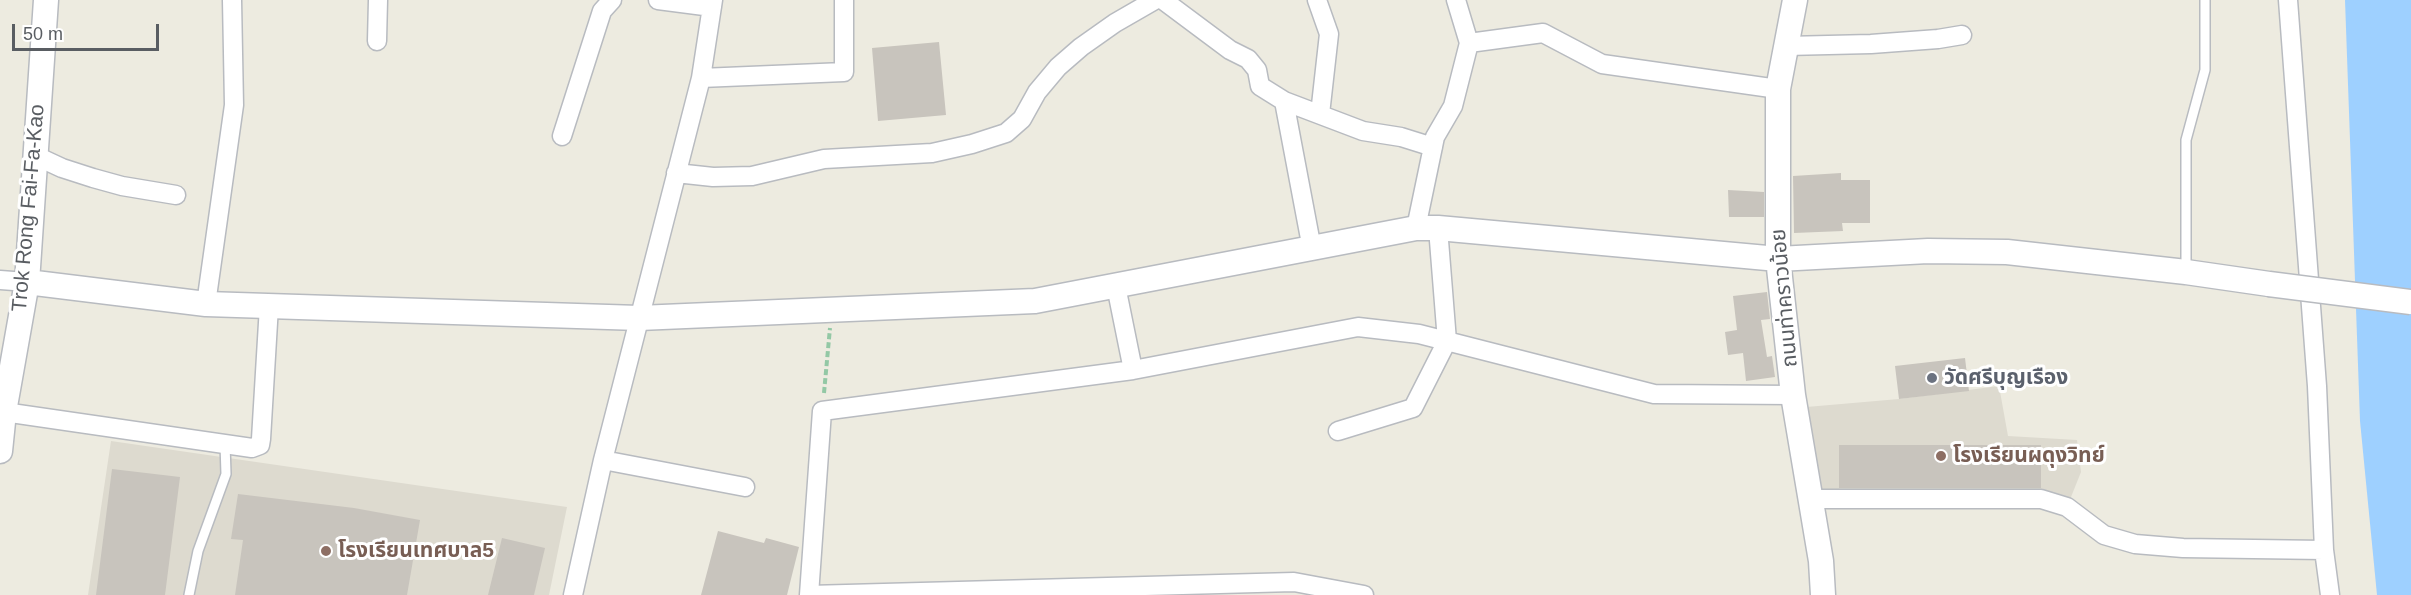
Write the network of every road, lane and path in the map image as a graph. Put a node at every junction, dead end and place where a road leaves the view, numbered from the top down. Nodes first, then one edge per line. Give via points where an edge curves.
1 (45, 0) edge
2 (231, 0) edge
3 (378, 0) edge
4 (612, 0) edge
5 (658, 0) edge
6 (844, 0) edge
7 (1155, 0) edge
8 (1164, 0) edge
9 (1317, 0) edge
10 (1456, 0) edge
11 (1795, 0) edge
12 (2205, 0) edge
13 (2288, 0) edge
14 (713, 3) edge
15 (1962, 34) dead end
16 (376, 41) dead end
17 (1469, 43) junction
18 (1786, 46) junction
19 (701, 78) junction
20 (1778, 88) junction
21 (1284, 101) junction
22 (1320, 114) junction
23 (562, 136) dead end
24 (1433, 147) junction
25 (34, 155) junction
26 (676, 173) junction
27 (176, 195) dead end
28 (1427, 228) junction
29 (1312, 249) junction
30 (1778, 259) junction
31 (2186, 272) junction
32 (0, 280) edge
33 (27, 282) junction
34 (1116, 286) junction
35 (2411, 302) edge
36 (206, 304) junction
37 (269, 306) junction
38 (831, 310) junction
39 (639, 318) junction
40 (1447, 341) junction
41 (1133, 370) junction
42 (1793, 395) junction
43 (822, 411) junction
44 (3, 412) junction
45 (1338, 431) dead end
46 (225, 444) junction
47 (0, 451) edge
48 (603, 460) junction
49 (745, 487) dead end
50 (1809, 499) junction
51 (2324, 550) junction
52 (1278, 589) edge
53 (580, 594) edge
54 (189, 595) edge
55 (809, 595) edge
56 (1364, 595) edge
57 (1823, 595) edge
58 (2330, 595) edge

1 - 25 street, Trok Rong Fai-Fa-Kao
2 - 36 street via 234,105
3 - 16 street
4 - 23 street via 602,11
5 - 14 street
6 - 19 street via 844,72
7 - 26 street via 1081,47 1058,67 1037,92 1022,119 1006,133 932,153 824,159 752,176
8 - 21 street via 1248,59 1257,70 1260,86
9 - 22 street via 1329,34
10 - 17 street
11 - 18 street, ถนนท่าคราวน้อย
12 - 31 lane via 2205,70 2186,140
13 - 51 street via 2316,374
14 - 19 street
15 - 18 street via 1904,42
17 - 20 street via 1543,33 1602,64
17 - 24 street via 1453,106
18 - 20 street, ถนนท่าคราวน้อย
19 - 26 street
20 - 30 street, ถนนท่าคราวน้อย
21 - 22 street
21 - 29 street
22 - 24 street via 1363,131
24 - 28 street
25 - 27 street via 93,178
25 - 33 street, Trok Rong Fai-Fa-Kao
26 - 39 street
28 - 29 street
28 - 30 street
28 - 40 street
29 - 34 street
30 - 31 street via 1928,250 2007,252
30 - 42 street, ถนนท่าคราวน้อย
31 - 35 street, bridge
32 - 33 street
33 - 36 street
33 - 44 street, Trok Rong Fai-Fa-Kao
34 - 38 street via 1035,301
34 - 41 street
36 - 37 street
37 - 39 street
37 - 46 street via 260,445 252,448
38 - 39 street
38 - 43 path
39 - 48 street
40 - 41 street via 1358,327
40 - 42 street via 1654,394
40 - 45 street via 1413,408
41 - 43 street
42 - 50 street, ถนนท่าคราวน้อย
43 - 55 street
44 - 46 street
44 - 47 street, Trok Rong Fai-Fa-Kao
46 - 54 lane via 226,474 198,551
48 - 49 street
48 - 53 street
50 - 51 street via 2042,499 2067,507 2104,535 2135,544
50 - 57 street, ถนนท่าคราวน้อย
51 - 58 street
52 - 55 street
52 - 56 street via 1294,582

